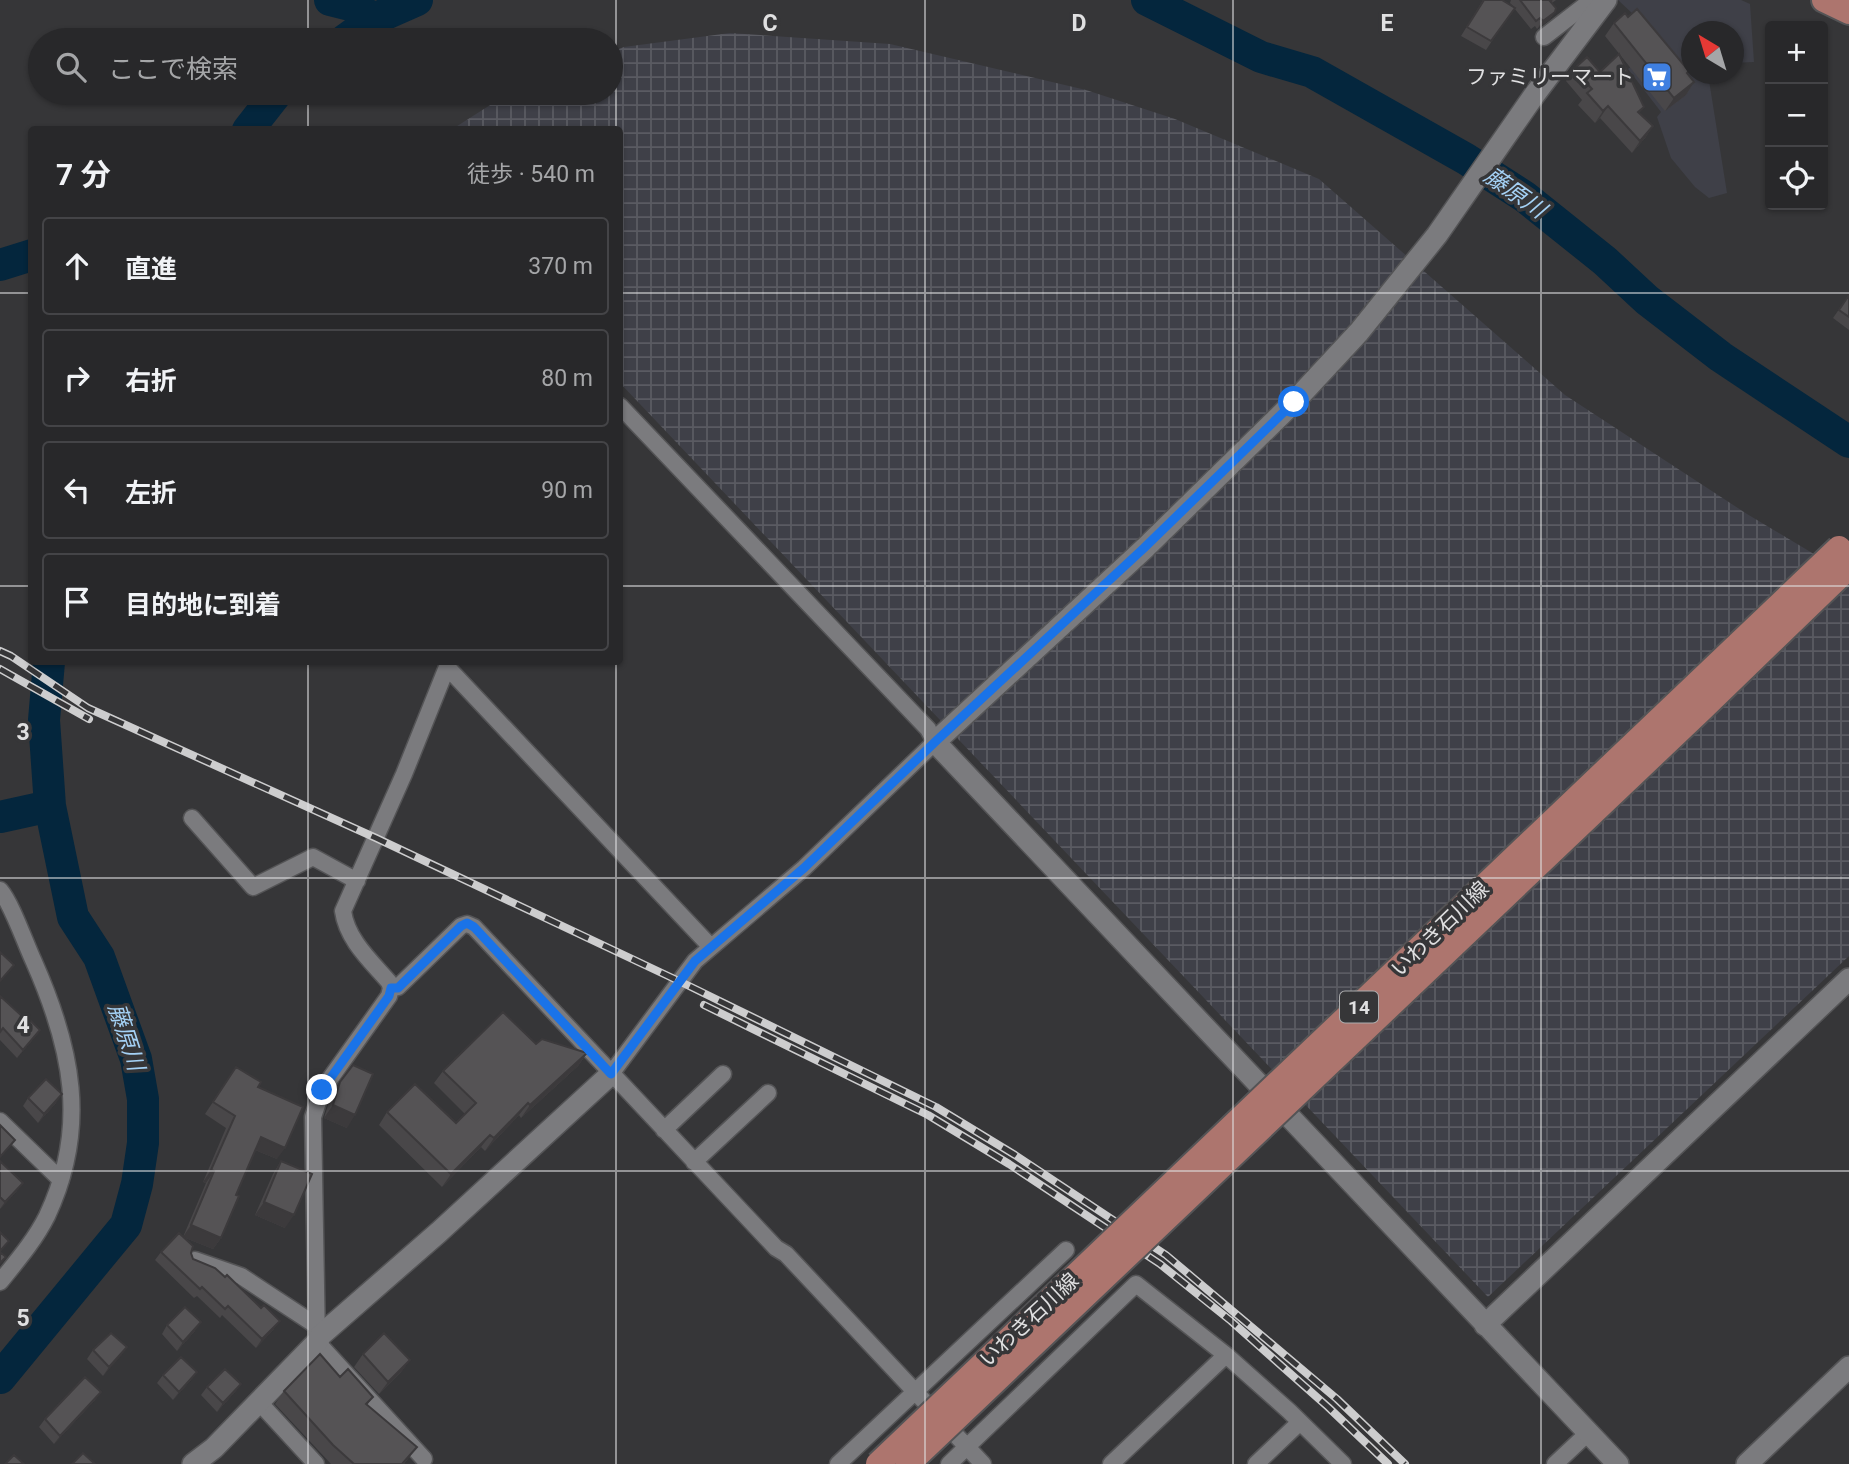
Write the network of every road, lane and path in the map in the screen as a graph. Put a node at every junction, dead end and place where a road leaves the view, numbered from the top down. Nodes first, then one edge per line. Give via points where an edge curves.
1 (1824, 0) edge
2 (1604, 2) edge
3 (1849, 12) edge
4 (1544, 37) dead end
5 (623, 409) edge
6 (1846, 551) edge
7 (448, 665) edge
8 (449, 665) edge
9 (935, 742) junction
10 (192, 818) dead end
11 (357, 881) junction
12 (0, 890) edge
13 (711, 947) junction
14 (1849, 979) edge
15 (391, 988) junction
16 (611, 1074) junction
17 (723, 1074) dead end
18 (768, 1093) dead end
19 (0, 1121) edge
20 (664, 1130) junction
21 (694, 1162) junction
22 (61, 1180) junction
23 (1066, 1250) dead end
24 (195, 1260) edge
25 (0, 1282) edge
26 (1485, 1325) junction
27 (317, 1334) junction
28 (1226, 1354) junction
29 (1849, 1367) edge
30 (916, 1392) junction
31 (258, 1401) junction
32 (1299, 1423) junction
33 (1588, 1433) junction
34 (966, 1447) junction
35 (424, 1459) dead end
36 (193, 1464) edge
37 (316, 1464) edge
38 (838, 1464) edge
39 (878, 1464) edge
40 (908, 1464) edge
41 (948, 1464) edge
42 (983, 1464) edge
43 (1111, 1464) edge
44 (1256, 1464) edge
45 (1343, 1464) edge
46 (1555, 1464) edge
47 (1618, 1464) edge
48 (1747, 1464) edge

1 - 3 main road
2 - 4 street via 1588,3
2 - 9 street via 1437,235 1359,332 1144,548
5 - 9 street via 928,729
6 - 39 main road, いわき石川線 / 14, bridge
6 - 40 main road, いわき石川線 / 14, bridge via 1691,720
7 - 11 street
8 - 13 street
9 - 13 street via 804,868
9 - 26 street
10 - 11 street via 253,887 313,857
11 - 15 street via 344,912 345,926
12 - 22 street via 45,986 64,1042 72,1122
13 - 16 street via 667,996
14 - 26 street
15 - 16 street via 398,988 467,923
15 - 27 street via 315,1104
16 - 20 street
16 - 27 street via 439,1232
17 - 20 street
18 - 21 street
19 - 22 street
20 - 21 street
21 - 30 street
22 - 25 street via 46,1218
23 - 30 street
24 - 27 street via 241,1276
26 - 33 street
27 - 31 street
27 - 35 street
28 - 32 street
28 - 34 street via 1136,1284
28 - 43 street
29 - 48 street
30 - 34 street
30 - 38 street
31 - 36 street
31 - 37 street
32 - 44 street
32 - 45 street
33 - 46 street
33 - 47 street
34 - 41 street
34 - 42 street

